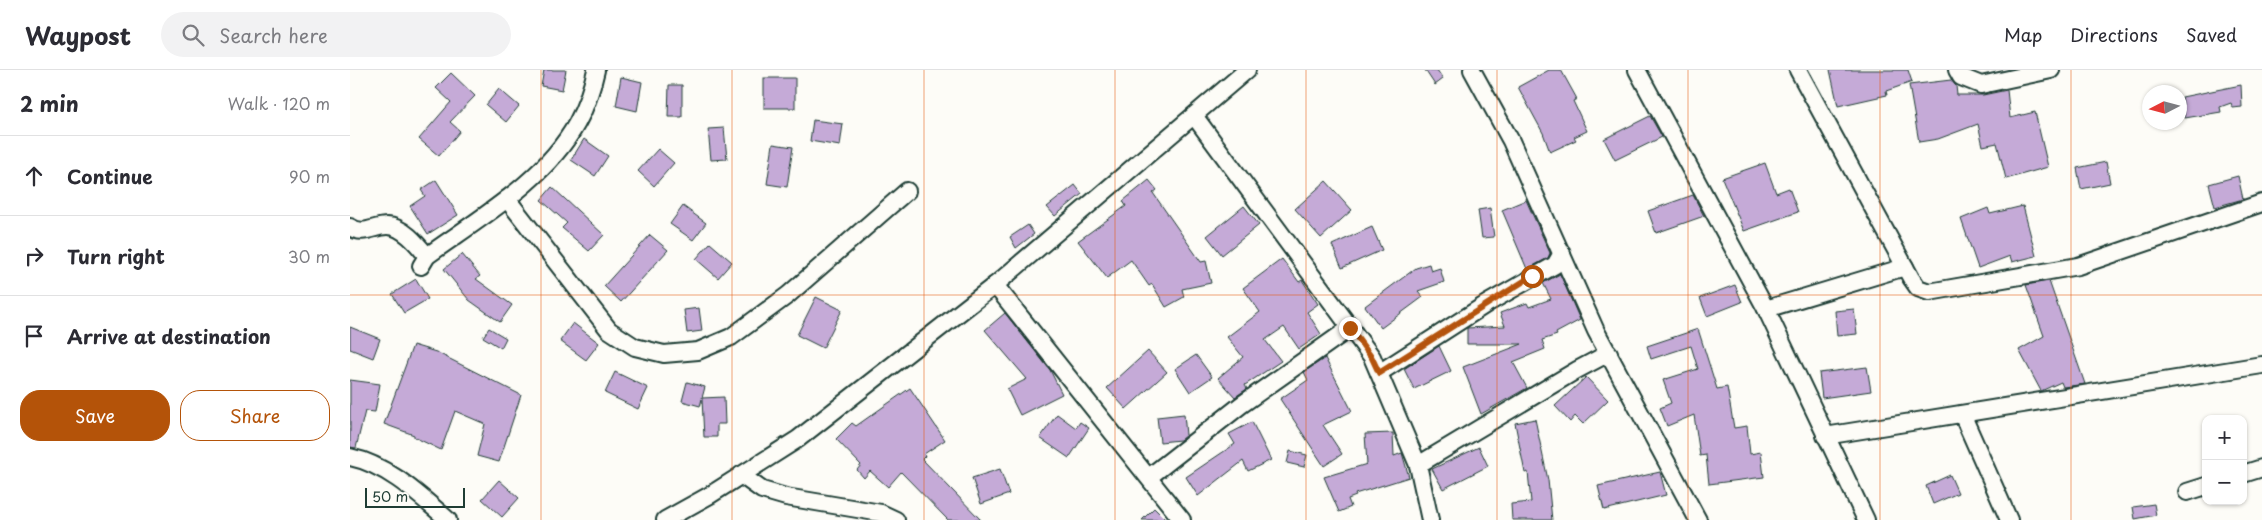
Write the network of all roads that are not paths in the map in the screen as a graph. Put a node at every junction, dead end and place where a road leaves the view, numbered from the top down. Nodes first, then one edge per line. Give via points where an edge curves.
1 (596, 70) edge
2 (1248, 70) edge
3 (1472, 70) edge
4 (1637, 70) edge
5 (1798, 70) edge
6 (1957, 70) edge
7 (2051, 70) edge
8 (1194, 117) junction
9 (907, 191) dead end
10 (507, 199) junction
11 (2262, 203) edge
12 (350, 227) edge
13 (1562, 253) junction
14 (1906, 267) junction
15 (995, 285) junction
16 (1766, 309) junction
17 (1350, 328) junction
18 (1609, 353) junction
19 (2262, 364) edge
20 (1379, 373) junction
21 (1962, 414) junction
22 (1825, 436) junction
23 (350, 457) edge
24 (1418, 465) junction
25 (2262, 468) edge
26 (2247, 473) edge
27 (741, 475) junction
28 (1149, 477) junction
29 (2202, 487) edge
30 (2187, 492) dead end
31 (437, 517) edge
32 (664, 520) edge
33 (896, 520) edge
34 (1182, 520) edge
35 (1430, 520) edge
36 (1698, 520) edge
37 (1866, 520) edge
38 (2009, 520) edge

1 - 10 street via 576,124 538,172
2 - 8 street
3 - 13 street via 1512,141
4 - 16 street
5 - 14 street
6 - 7 street via 1961,77 1981,85
8 - 15 street
8 - 17 street
9 - 10 street via 788,295 731,337 698,351 664,354 636,347 609,330
10 - 12 street via 424,261 417,244 396,227 359,232
11 - 14 street via 2069,268 1929,292 1918,288
13 - 18 street
13 - 20 street via 1555,264
14 - 16 street
15 - 27 street via 798,438
15 - 28 street
16 - 22 street
17 - 20 street
17 - 28 street via 1241,405
18 - 24 street
18 - 36 street
19 - 21 street
20 - 24 street
21 - 22 street
21 - 38 street
22 - 37 street
23 - 31 street via 366,460 410,488
24 - 35 street
25 - 26 street
27 - 32 street
27 - 33 street via 762,490 881,513
28 - 34 street
29 - 30 street

